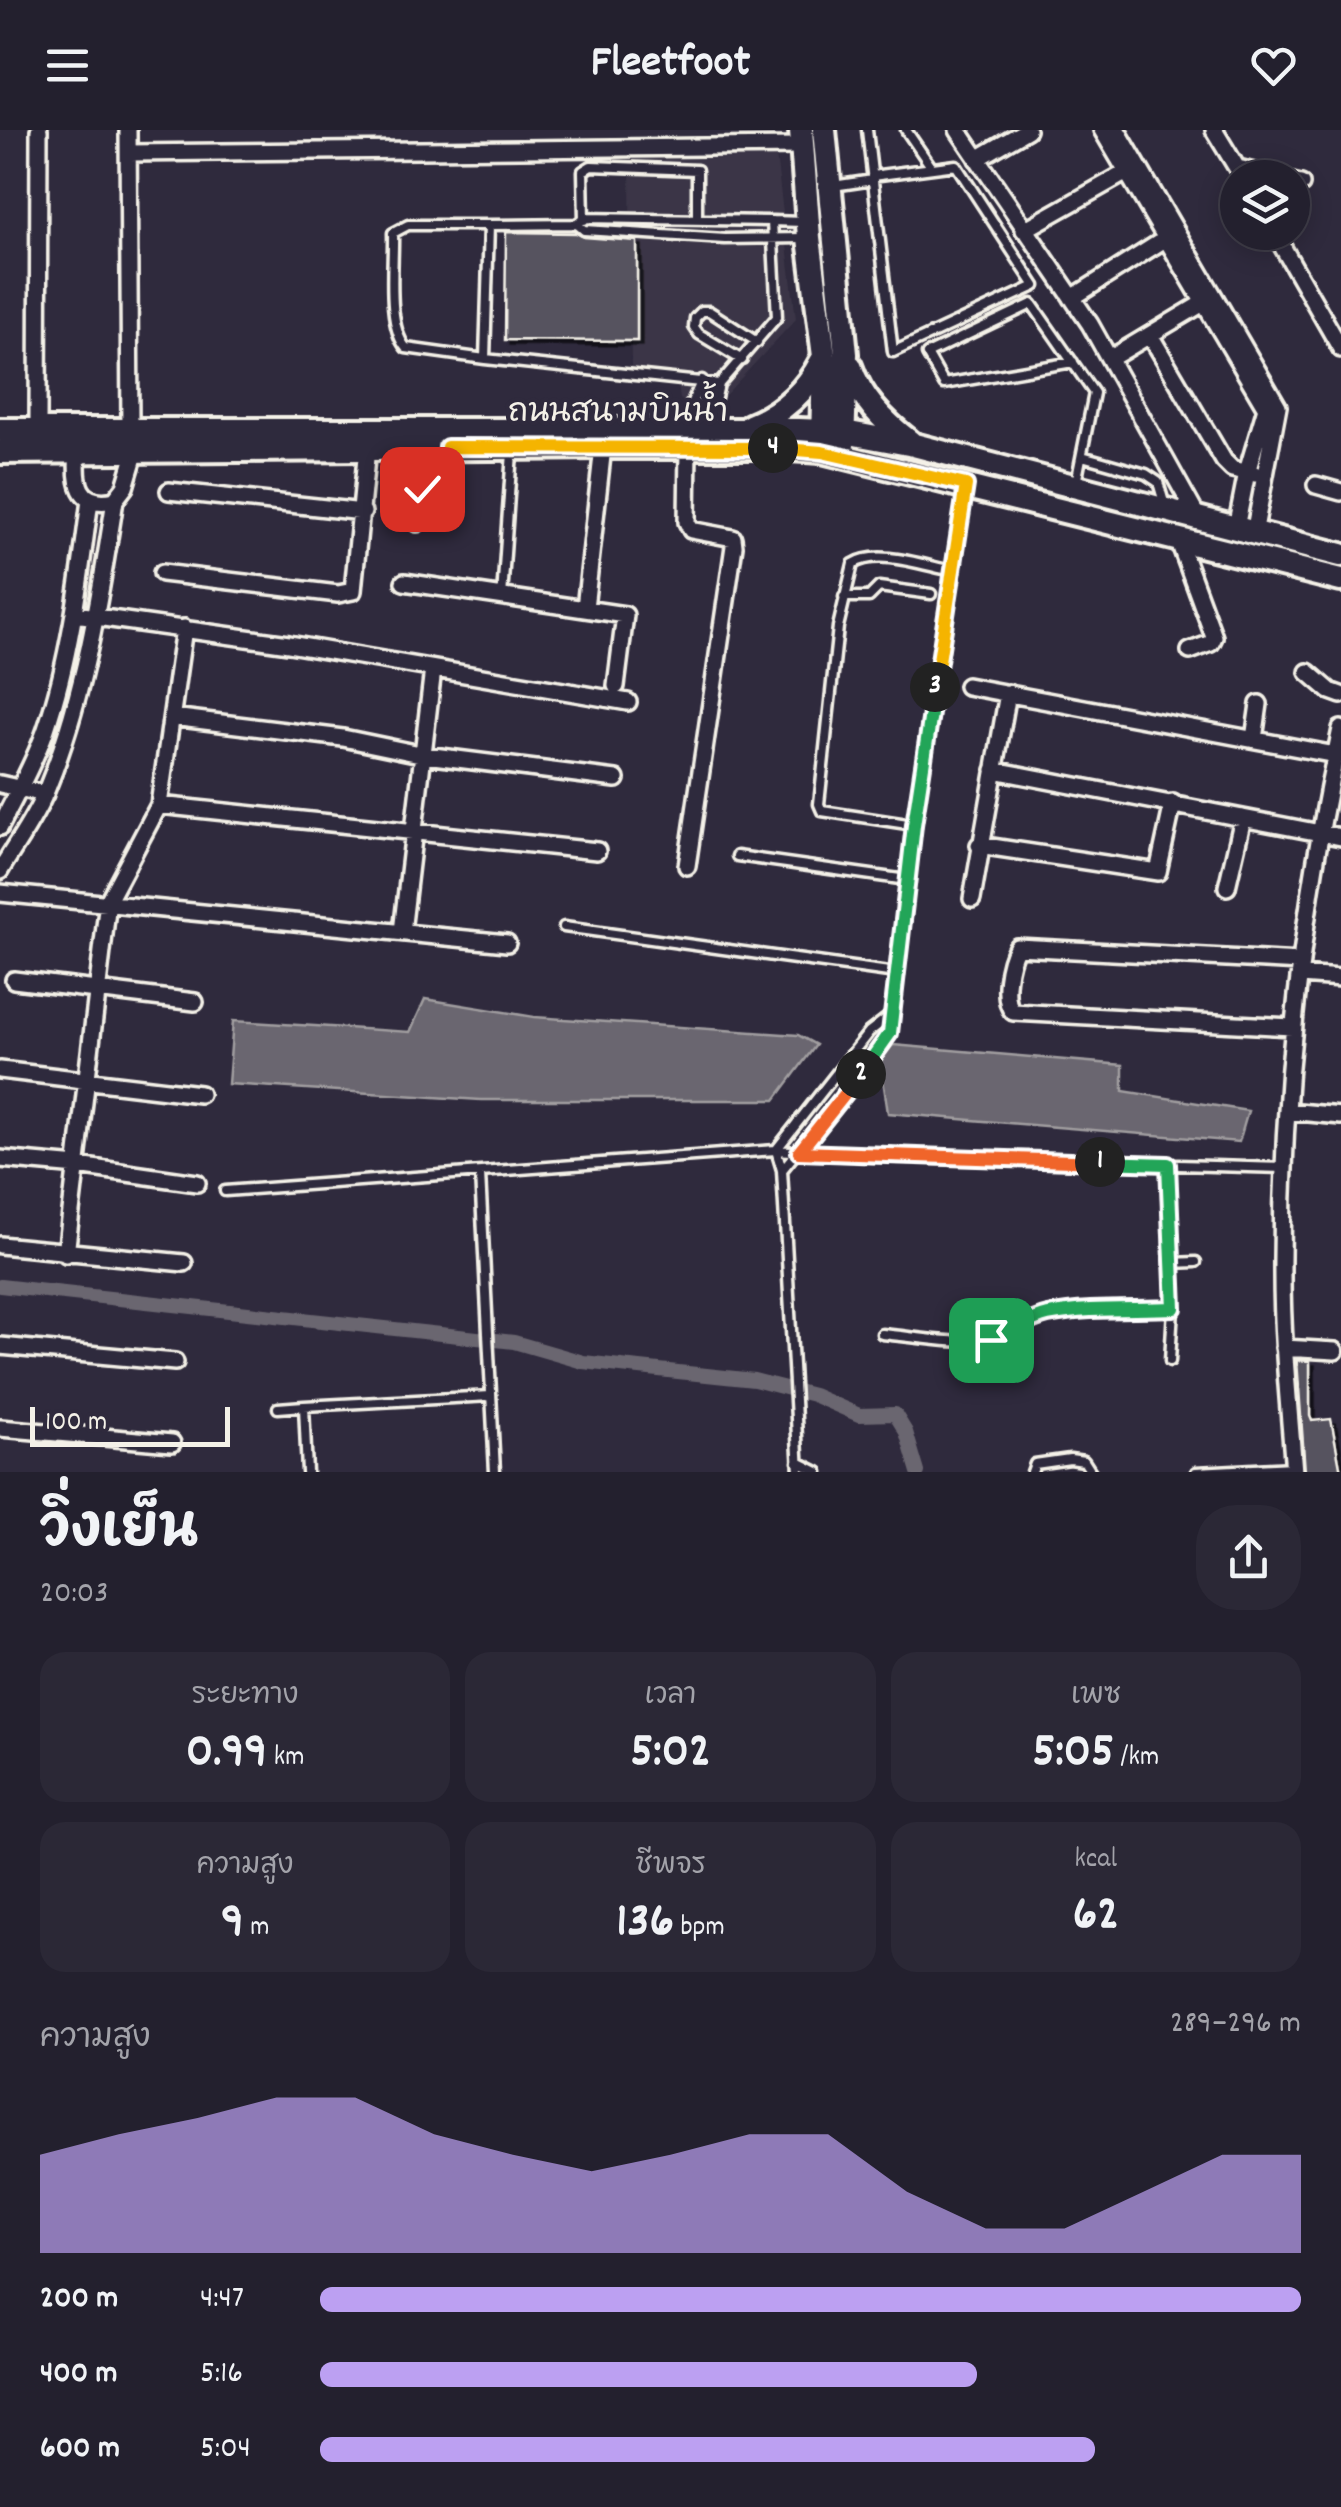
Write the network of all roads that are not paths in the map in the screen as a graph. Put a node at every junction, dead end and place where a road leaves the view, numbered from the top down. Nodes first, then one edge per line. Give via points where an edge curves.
1 (39, 130) edge
2 (128, 130) edge
3 (824, 130) edge
4 (867, 130) edge
5 (906, 130) edge
6 (958, 130) edge
7 (1027, 130) edge
8 (1102, 130) edge
9 (1117, 130) edge
10 (1214, 130) edge
11 (802, 138) edge
12 (129, 152) junction
13 (977, 159) junction
14 (1232, 160) edge
15 (932, 168) junction
16 (1132, 169) junction
17 (872, 178) junction
18 (829, 186) junction
19 (697, 220) junction
20 (772, 221) junction
21 (488, 224) junction
22 (582, 224) junction
23 (808, 230) junction
24 (833, 230) junction
25 (1024, 230) junction
26 (772, 239) junction
27 (1165, 239) junction
28 (1284, 250) edge
29 (1072, 298) junction
30 (1203, 303) junction
31 (1227, 330) junction
32 (1150, 335) junction
33 (757, 342) junction
34 (1341, 348) edge
35 (835, 355) junction
36 (1110, 358) junction
37 (485, 359) junction
38 (742, 360) junction
39 (1073, 362) junction
40 (702, 380) junction
41 (719, 384) junction
42 (1272, 407) junction
43 (709, 428) junction
44 (38, 429) junction
45 (0, 430) edge
46 (742, 430) junction
47 (186, 438) junction
48 (684, 438) junction
49 (133, 439) junction
50 (833, 442) junction
51 (603, 446) junction
52 (914, 446) junction
53 (447, 447) junction
54 (512, 447) junction
55 (367, 448) junction
56 (78, 451) junction
57 (0, 452) edge
58 (1082, 456) junction
59 (1247, 472) junction
60 (1264, 476) junction
61 (966, 485) junction
62 (1316, 485) dead end
63 (1076, 487) junction
64 (170, 490) dead end
65 (1341, 492) edge
66 (90, 500) junction
67 (115, 500) junction
68 (1166, 510) junction
69 (363, 512) junction
70 (1198, 518) junction
71 (417, 523) dead end
72 (1255, 534) junction
73 (1178, 539) junction
74 (1232, 552) junction
75 (1341, 556) edge
76 (1267, 562) junction
77 (953, 571) junction
78 (162, 573) dead end
79 (1341, 580) edge
80 (404, 582) dead end
81 (931, 594) dead end
82 (502, 597) junction
83 (844, 597) junction
84 (586, 608) junction
85 (75, 614) junction
86 (97, 617) junction
87 (184, 628) junction
88 (1190, 652) dead end
89 (433, 669) junction
90 (1308, 672) dead end
91 (616, 686) dead end
92 (967, 686) dead end
93 (1008, 693) junction
94 (1341, 695) edge
95 (628, 702) dead end
96 (1259, 704) dead end
97 (172, 717) junction
98 (1341, 729) edge
99 (1254, 739) junction
100 (425, 755) junction
101 (1338, 755) edge
102 (994, 770) junction
103 (616, 779) dead end
104 (0, 784) edge
105 (22, 788) junction
106 (45, 794) junction
107 (1174, 803) junction
108 (159, 805) junction
109 (1242, 818) junction
110 (914, 825) junction
111 (0, 828) edge
112 (414, 832) junction
113 (1321, 833) junction
114 (1341, 837) edge
115 (979, 844) junction
116 (598, 851) dead end
117 (736, 856) dead end
118 (687, 866) dead end
119 (0, 871) edge
120 (908, 880) junction
121 (1227, 887) dead end
122 (0, 892) edge
123 (972, 898) dead end
124 (108, 901) junction
125 (564, 927) dead end
126 (402, 932) junction
127 (506, 943) dead end
128 (1301, 968) junction
129 (896, 973) junction
130 (1341, 978) edge
131 (14, 980) dead end
132 (98, 989) junction
133 (195, 1002) dead end
134 (891, 1015) junction
135 (1292, 1027) junction
136 (0, 1070) edge
137 (87, 1082) junction
138 (200, 1094) dead end
139 (1287, 1111) junction
140 (1341, 1116) edge
141 (776, 1150) junction
142 (799, 1152) junction
143 (0, 1159) edge
144 (1168, 1164) junction
145 (78, 1166) junction
146 (1284, 1168) junction
147 (782, 1170) junction
148 (480, 1174) junction
149 (198, 1184) dead end
150 (224, 1192) dead end
151 (0, 1245) edge
152 (66, 1254) junction
153 (1172, 1262) junction
154 (1196, 1262) dead end
155 (184, 1263) dead end
156 (1174, 1308) junction
157 (882, 1334) dead end
158 (0, 1346) edge
159 (1284, 1348) junction
160 (1335, 1351) dead end
161 (1170, 1361) dead end
162 (175, 1362) dead end
163 (491, 1396) junction
164 (304, 1406) junction
165 (278, 1408) dead end
166 (0, 1428) edge
167 (172, 1443) dead end
168 (798, 1467) edge
169 (1294, 1469) edge
170 (307, 1472) edge
171 (495, 1472) edge
172 (818, 1472) edge
173 (1032, 1472) edge
174 (1090, 1472) edge
175 (1196, 1472) edge

1 - 44 street
2 - 12 street
3 - 18 main road
4 - 17 lane
5 - 15 lane
6 - 13 street
7 - 13 street
8 - 16 street
9 - 16 street
10 - 14 street
11 - 12 street
11 - 23 main road
12 - 49 street
13 - 25 street
15 - 17 lane
15 - 17 lane via 956,165 1035,286 892,352
16 - 25 street
16 - 27 street
16 - 31 street
17 - 18 lane
18 - 24 main road
19 - 20 lane
19 - 22 lane
19 - 22 lane via 697,170 591,166 583,172
20 - 23 lane
20 - 26 lane
21 - 22 lane
21 - 37 lane
21 - 37 lane via 408,225 393,233 394,324 402,344
22 - 26 lane
23 - 24 lane
23 - 24 lane
23 - 26 lane
23 - 35 main road
24 - 35 main road
25 - 29 street
26 - 33 lane via 779,308
27 - 29 street
27 - 30 street
28 - 34 street
29 - 36 street
30 - 31 street
30 - 32 street
31 - 42 street
32 - 36 street
32 - 59 street via 1224,461
33 - 38 lane
33 - 38 lane via 710,311 695,318 699,334
35 - 46 main road via 784,409
35 - 50 main road
35 - 52 main road via 872,408
36 - 70 street
37 - 40 lane
38 - 41 lane
39 - 39 lane via 1032,304 927,354 944,384
39 - 58 lane via 1094,393
40 - 41 lane
40 - 48 lane
41 - 43 lane
42 - 59 street
42 - 60 street
43 - 46 main road, ถนนสนามบินน้ำ
43 - 48 main road, ถนนสนามบินน้ำ
44 - 45 main road, ถนนสนามบินน้ำ
44 - 49 main road, ถนนสนามบินน้ำ
46 - 50 main road, ถนนสนามบินน้ำ
47 - 48 main road, ถนนสนามบินน้ำ
47 - 49 main road, ถนนสนามบินน้ำ
47 - 55 main road, ถนนสนามบินน้ำ
48 - 50 main road, ถนนสนามบินน้ำ
48 - 51 main road, ถนนสนามบินน้ำ
48 - 118 street via 687,522 691,530 732,538 734,546
49 - 56 main road, ถนนสนามบินน้ำ
49 - 67 street via 125,487
50 - 52 main road, ถนนสนามบินน้ำ
50 - 61 main road, ถนนสนามบินน้ำ
51 - 54 main road, ถนนสนามบินน้ำ
51 - 84 street
52 - 63 main road, ถนนสนามบินน้ำ
53 - 54 main road, ถนนสนามบินน้ำ
53 - 55 main road, ถนนสนามบินน้ำ
53 - 71 street via 445,478 420,492
54 - 82 lane
55 - 69 street
56 - 57 main road, ถนนสนามบินน้ำ
56 - 66 street via 78,483
58 - 63 lane
58 - 68 lane via 1146,474 1158,482
59 - 60 street
59 - 72 street
60 - 72 street
61 - 73 main road, ถนนสนามบินน้ำ
61 - 77 lane
62 - 65 street
63 - 68 main road, ถนนสนามบินน้ำ
64 - 69 street
66 - 67 street
66 - 85 street
67 - 86 street
68 - 70 main road, ถนนสนามบินน้ำ
69 - 78 street via 356,587 350,592
70 - 72 main road, ถนนสนามบินน้ำ
72 - 74 main road
72 - 75 main road, ถนนสนามบินน้ำ
72 - 76 main road
73 - 74 main road, ถนนสนามบินน้ำ
73 - 88 street via 1214,637
74 - 76 main road, ถนนสนามบินน้ำ
76 - 79 main road, ถนนสนามบินน้ำ
77 - 83 lane via 861,559 852,564
77 - 110 lane
80 - 82 street
81 - 83 lane via 879,587 869,597
82 - 84 street
83 - 110 lane via 819,804 822,811
84 - 91 street via 625,615
85 - 86 street
85 - 105 street via 46,727
86 - 87 street
86 - 106 street
87 - 89 street
87 - 97 street
89 - 95 street
89 - 100 street
90 - 94 street
92 - 93 street
93 - 99 street
93 - 102 street
96 - 99 street
97 - 100 street
97 - 108 street
98 - 101 street
99 - 101 street
100 - 103 street
100 - 112 street
101 - 113 street
102 - 107 street
102 - 115 street
104 - 105 street
105 - 106 street
105 - 111 street
106 - 119 street
107 - 109 street
107 - 115 street via 1158,872
108 - 112 street
108 - 124 street
109 - 113 street
109 - 121 street
110 - 120 lane
112 - 116 street
112 - 126 street
113 - 114 street
113 - 128 street
115 - 123 street
117 - 120 lane
120 - 129 lane
122 - 124 street
124 - 126 street
124 - 132 street
125 - 129 lane
126 - 127 street
128 - 130 street
128 - 135 street
128 - 135 street via 1028,947 1017,947 1011,960 1012,1012
129 - 134 lane
131 - 132 street
132 - 133 street
132 - 137 street
134 - 141 lane
134 - 142 lane via 884,1044
135 - 139 street
136 - 137 street
137 - 138 street
137 - 145 street
139 - 140 street
139 - 146 street
141 - 142 lane
141 - 147 lane
141 - 148 lane
142 - 144 lane
142 - 147 lane
143 - 145 street
144 - 146 lane
144 - 153 lane
145 - 149 street
145 - 152 street
146 - 159 street
147 - 168 lane
148 - 150 lane
148 - 163 lane
151 - 152 street
152 - 155 street
153 - 154 lane
153 - 156 lane
156 - 157 lane via 1048,1315 991,1340
156 - 161 lane
158 - 162 street
159 - 160 street
159 - 169 street
163 - 164 lane
163 - 171 lane
164 - 165 lane
164 - 170 lane
166 - 167 street
168 - 172 lane
169 - 175 lane
173 - 174 lane via 1035,1464 1070,1458 1084,1461

